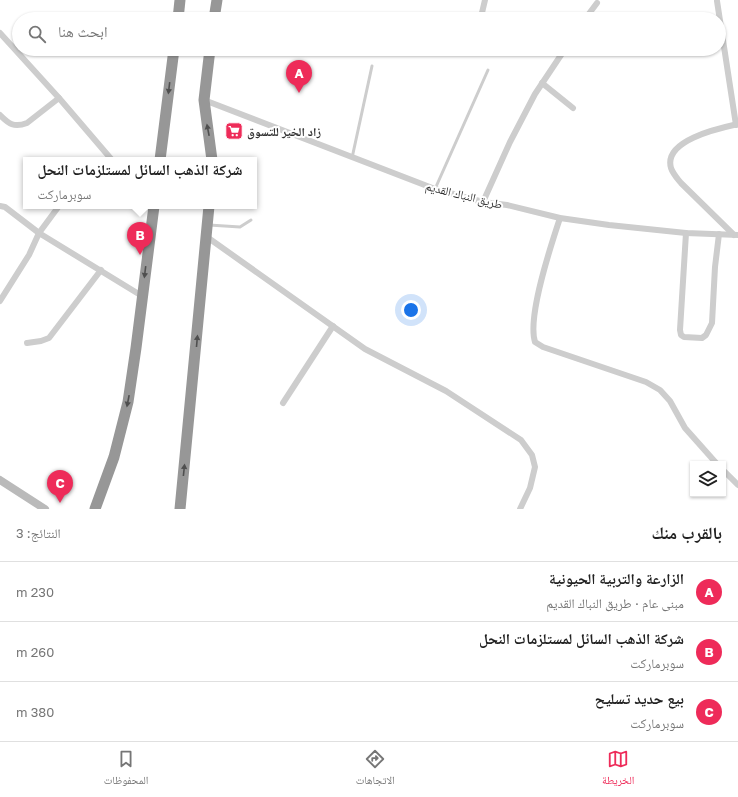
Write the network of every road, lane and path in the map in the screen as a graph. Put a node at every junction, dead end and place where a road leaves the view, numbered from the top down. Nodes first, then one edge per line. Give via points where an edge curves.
1 (180, 0) edge
2 (217, 0) edge
3 (485, 0) edge
4 (717, 1) dead end
5 (597, 3) dead end
6 (179, 12) edge
7 (215, 12) edge
8 (482, 12) edge
9 (591, 12) edge
10 (719, 12) edge
11 (0, 33) edge
12 (12, 46) edge
13 (21, 56) edge
14 (173, 56) edge
15 (209, 56) edge
16 (560, 56) edge
17 (726, 56) edge
18 (372, 66) dead end
19 (488, 70) dead end
20 (542, 83) junction
21 (59, 98) junction
22 (204, 100) junction
23 (573, 108) dead end
24 (0, 115) edge
25 (737, 124) edge
26 (109, 157) edge
27 (160, 157) edge
28 (212, 157) edge
29 (352, 158) junction
30 (435, 189) junction
31 (483, 202) junction
32 (0, 206) edge
33 (57, 209) edge
34 (154, 209) edge
35 (210, 209) edge
36 (560, 218) junction
37 (251, 220) dead end
38 (208, 225) junction
39 (686, 232) junction
40 (39, 234) junction
41 (719, 234) junction
42 (736, 235) edge
43 (207, 237) junction
44 (101, 270) junction
45 (142, 296) junction
46 (0, 301) edge
47 (333, 326) junction
48 (27, 343) dead end
49 (283, 403) dead end
50 (714, 461) edge
51 (726, 473) edge
52 (0, 480) edge
53 (738, 485) edge
54 (45, 509) edge
55 (95, 509) edge
56 (180, 509) edge
57 (520, 509) edge

1 - 6 highway
2 - 7 highway
3 - 8 street
4 - 10 street
5 - 9 street
11 - 12 street
13 - 21 street
14 -> 27 highway
15 - 22 highway
16 - 20 street
17 - 25 street
18 - 29 lane
19 - 30 lane
20 - 23 street
20 - 31 street via 510,142
21 - 24 street via 23,125 8,124
21 - 26 street
28 -> 22 highway
22 - 29 street, طريق النباك القديم
25 - 42 street via 700,134 686,142 671,157 674,174 690,194
29 - 30 street, طريق النباك القديم
30 - 31 street, طريق النباك القديم
31 - 36 street, طريق النباك القديم
32 - 40 street via 5,207
33 - 40 street
34 -> 45 highway
35 - 38 highway
36 - 39 street, طريق النباك القديم
36 - 50 street via 536,306 533,330 535,342 646,382 660,390 670,401 685,428
37 - 38 lane via 240,227
38 - 43 highway
39 - 41 street, طريق النباك القديم
39 - 41 street via 680,330 684,337 702,338 712,323
40 - 44 street
40 - 46 street
41 - 42 street, طريق النباك القديم
43 - 47 street
56 -> 43 highway
44 - 45 street
44 - 48 street via 48,338
45 -> 55 highway via 128,402 114,457
47 - 49 street
47 - 57 street via 365,349 446,391 521,440 532,455 535,468 530,488
51 - 53 street
52 - 54 main road

